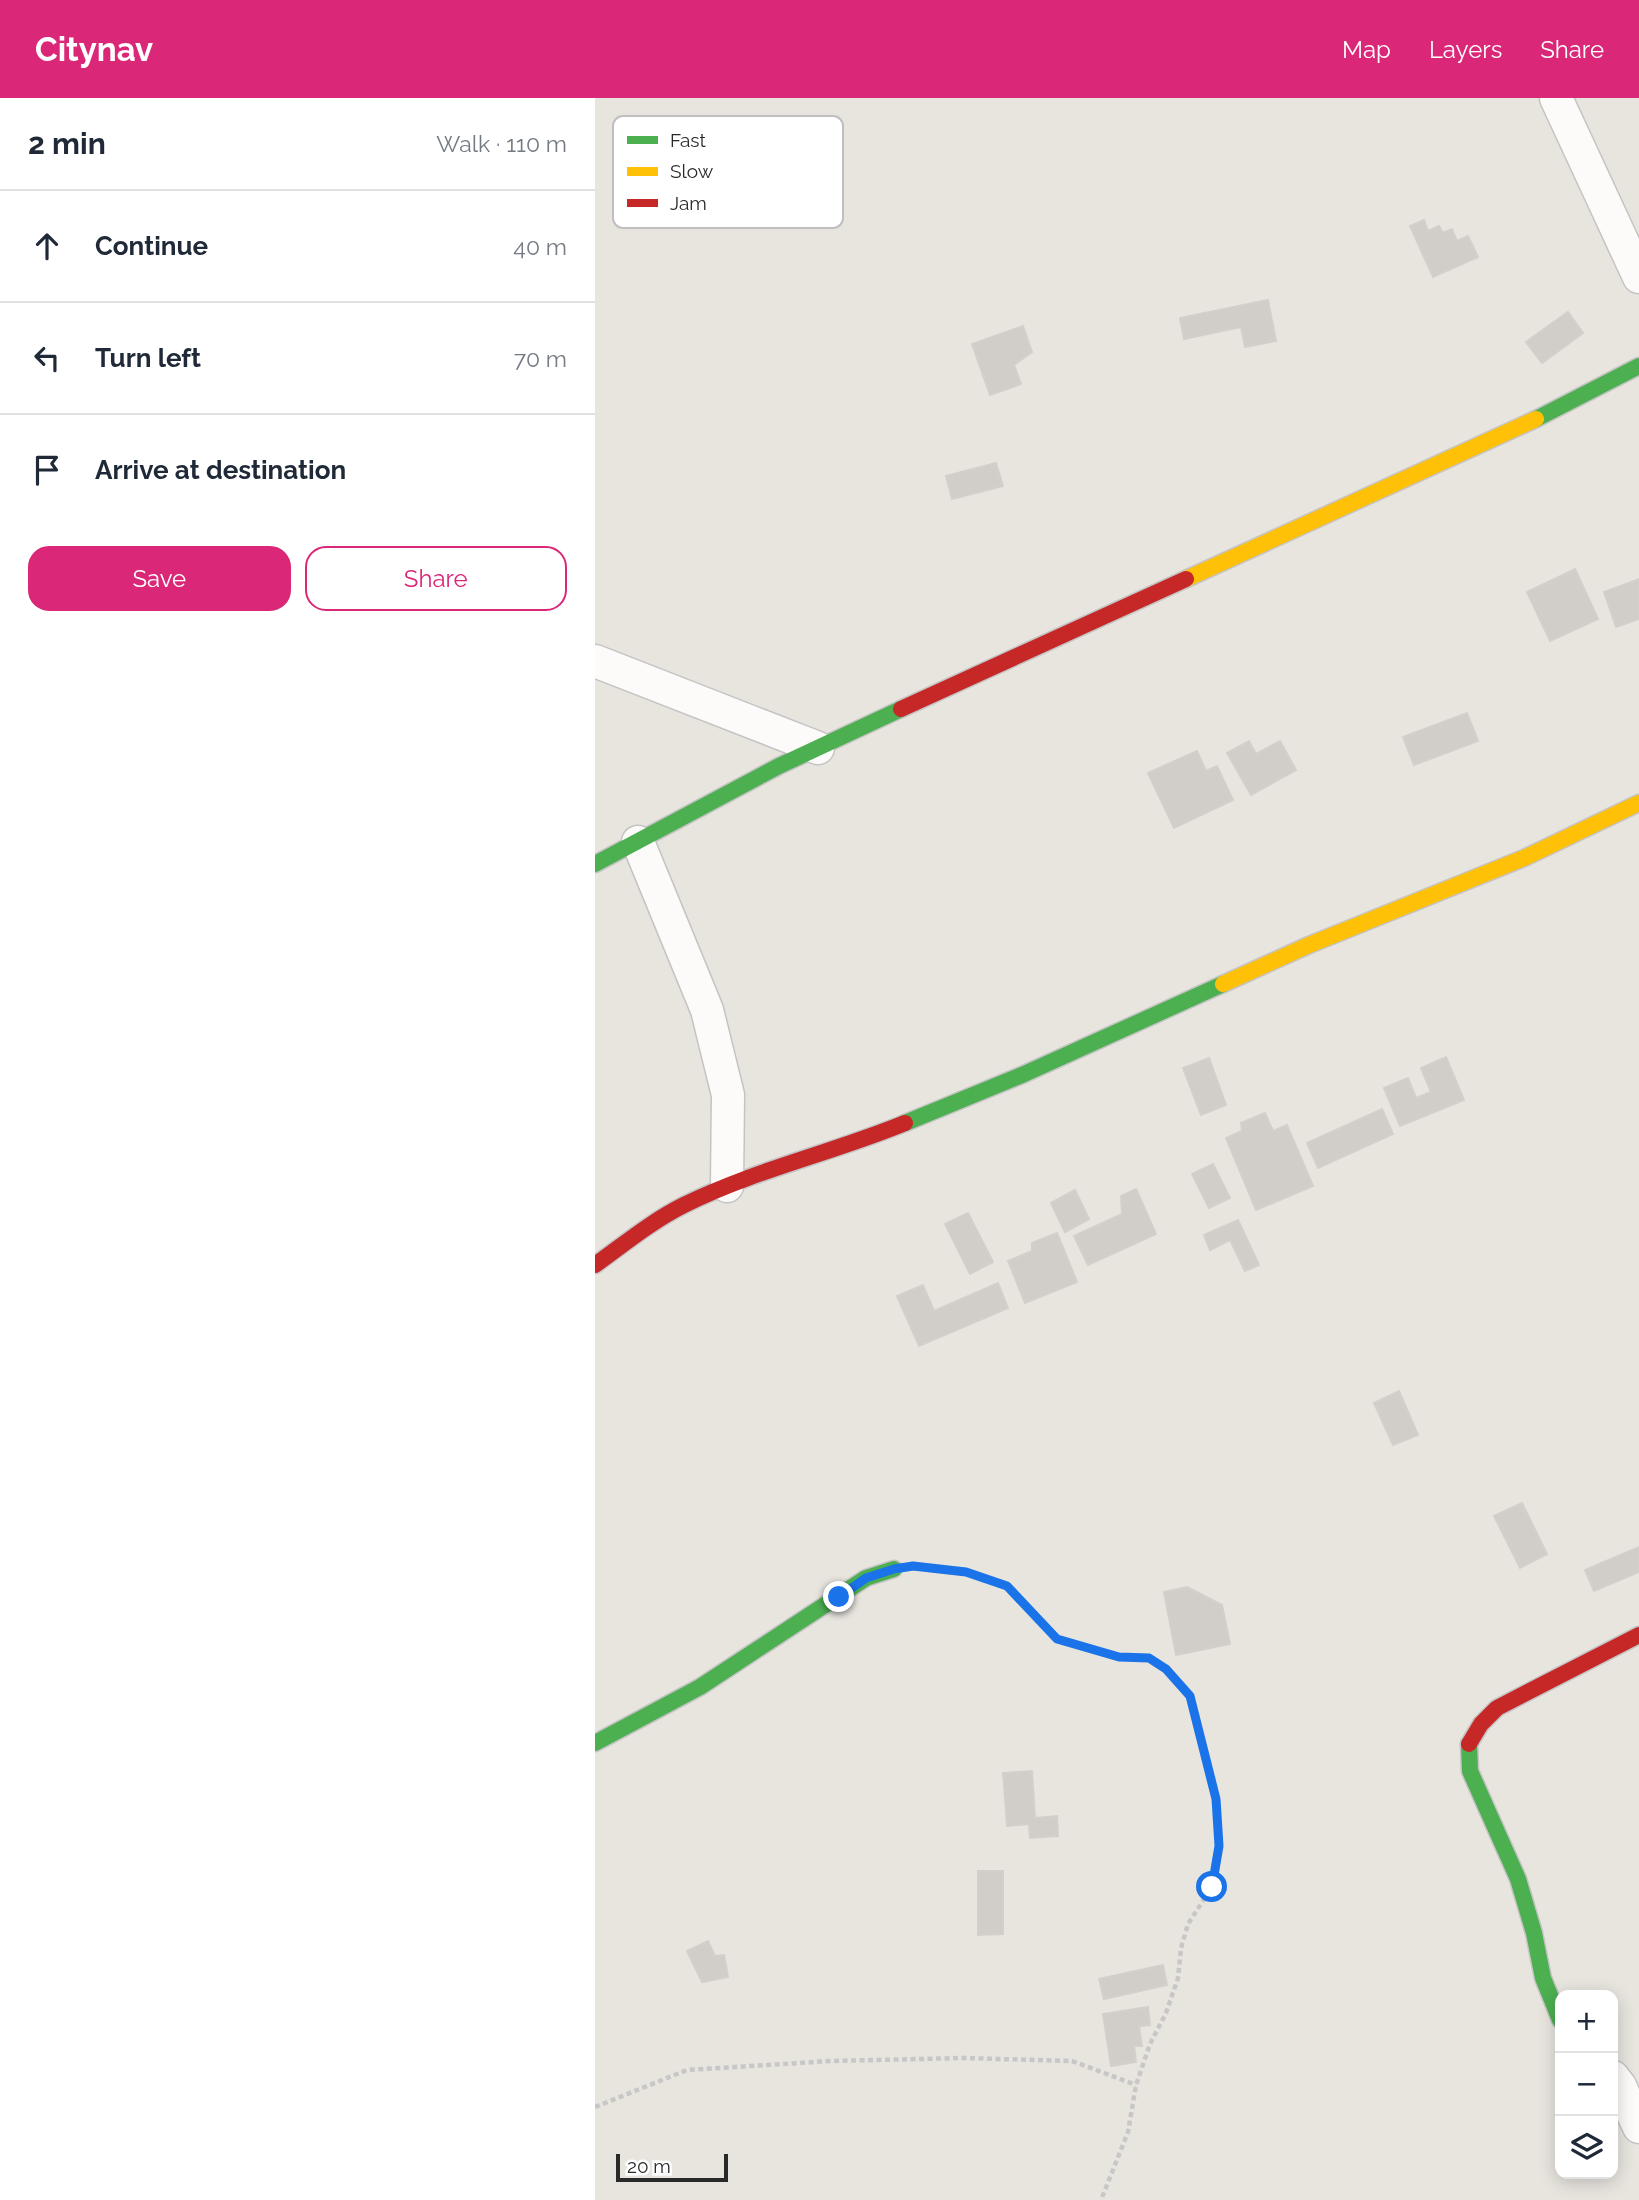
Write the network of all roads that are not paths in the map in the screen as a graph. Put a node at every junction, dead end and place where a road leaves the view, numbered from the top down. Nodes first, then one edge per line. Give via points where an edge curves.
1 (1556, 98) edge
2 (1639, 276) edge
3 (1639, 366) edge
4 (595, 661) edge
5 (818, 748) junction
6 (1639, 803) edge
7 (638, 842) junction
8 (595, 864) edge
9 (727, 1186) junction
10 (595, 1265) edge
11 (894, 1569) road end
12 (1639, 1635) edge
13 (595, 1743) edge
14 (1555, 2008) edge
15 (1618, 2083) edge
16 (1639, 2127) edge

1 - 2 street
3 - 5 street via 1381,491
4 - 5 street
5 - 7 street
6 - 9 street via 1524,858 1309,945 1021,1075 861,1141
7 - 8 street
7 - 9 street via 707,1010 728,1095
9 - 10 street via 659,1219
11 - 13 street via 866,1578 700,1687
12 - 14 street via 1497,1708 1468,1746 1470,1771 1518,1879
15 - 16 street

